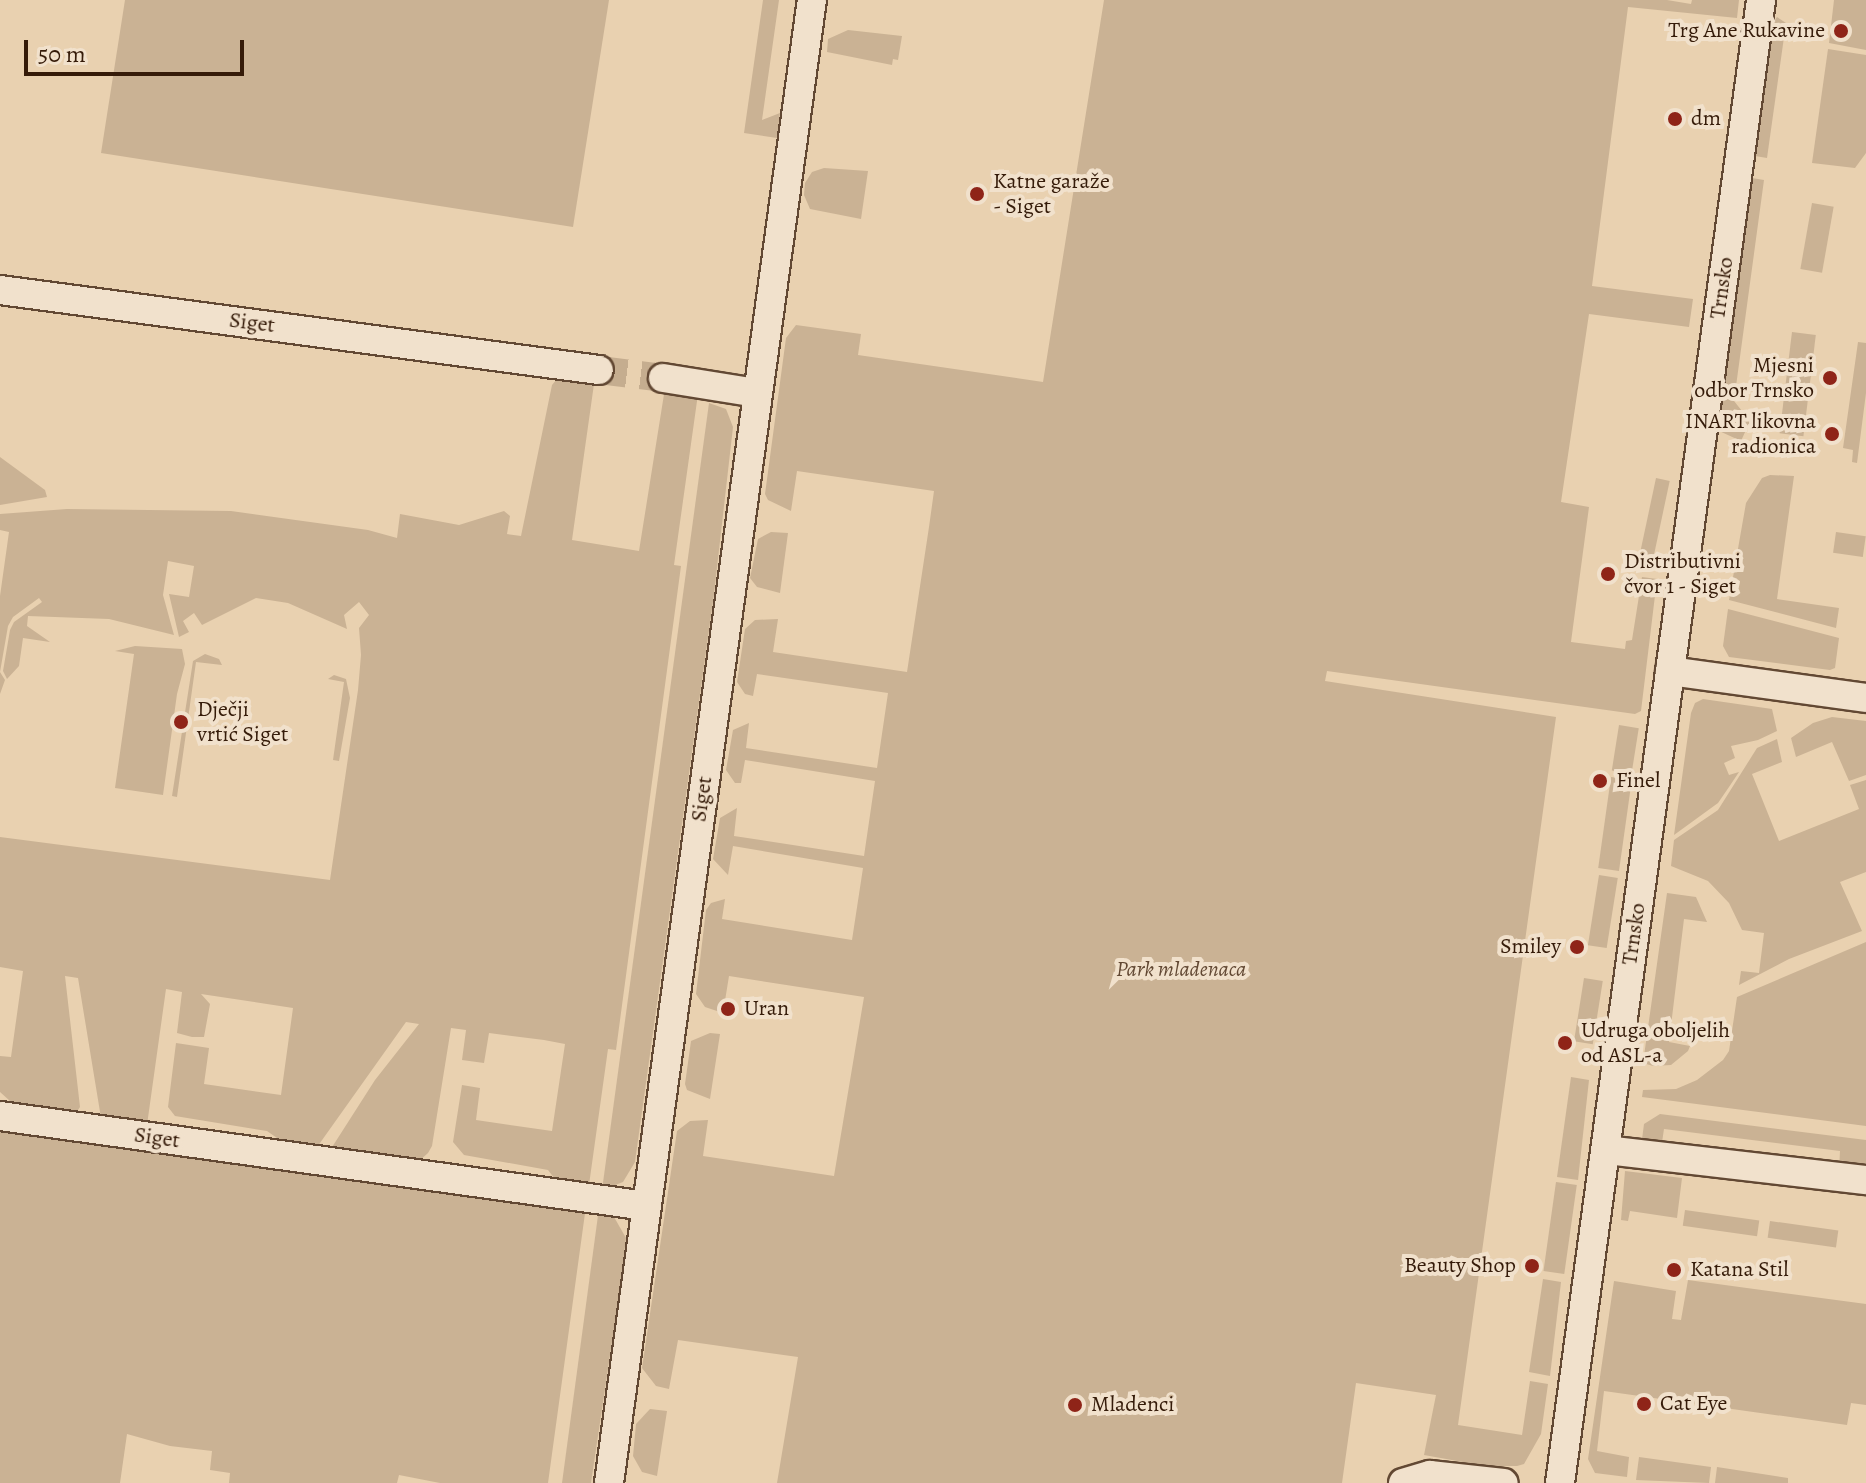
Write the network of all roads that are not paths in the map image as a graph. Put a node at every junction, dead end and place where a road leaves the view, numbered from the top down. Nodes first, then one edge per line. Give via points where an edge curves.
1 (812, 0) edge
2 (1761, 0) edge
3 (0, 290) edge
4 (599, 370) tunnel mouth
5 (663, 378) tunnel mouth
6 (757, 393) junction
7 (1670, 671) junction
8 (1866, 698) edge
9 (0, 1116) edge
10 (1606, 1150) junction
11 (1866, 1180) edge
12 (646, 1206) junction
13 (609, 1483) edge
14 (1403, 1483) edge
15 (1504, 1483) edge
16 (1560, 1483) edge

1 - 6 street, Siget
2 - 7 street, Trnsko
3 - 4 street, Siget
5 - 6 street
6 - 12 street, Siget
7 - 8 street
7 - 10 street, Trnsko
9 - 12 street, Siget
10 - 11 street
10 - 16 street, Trnsko
12 - 13 street, Siget
14 - 15 street via 1430,1475

